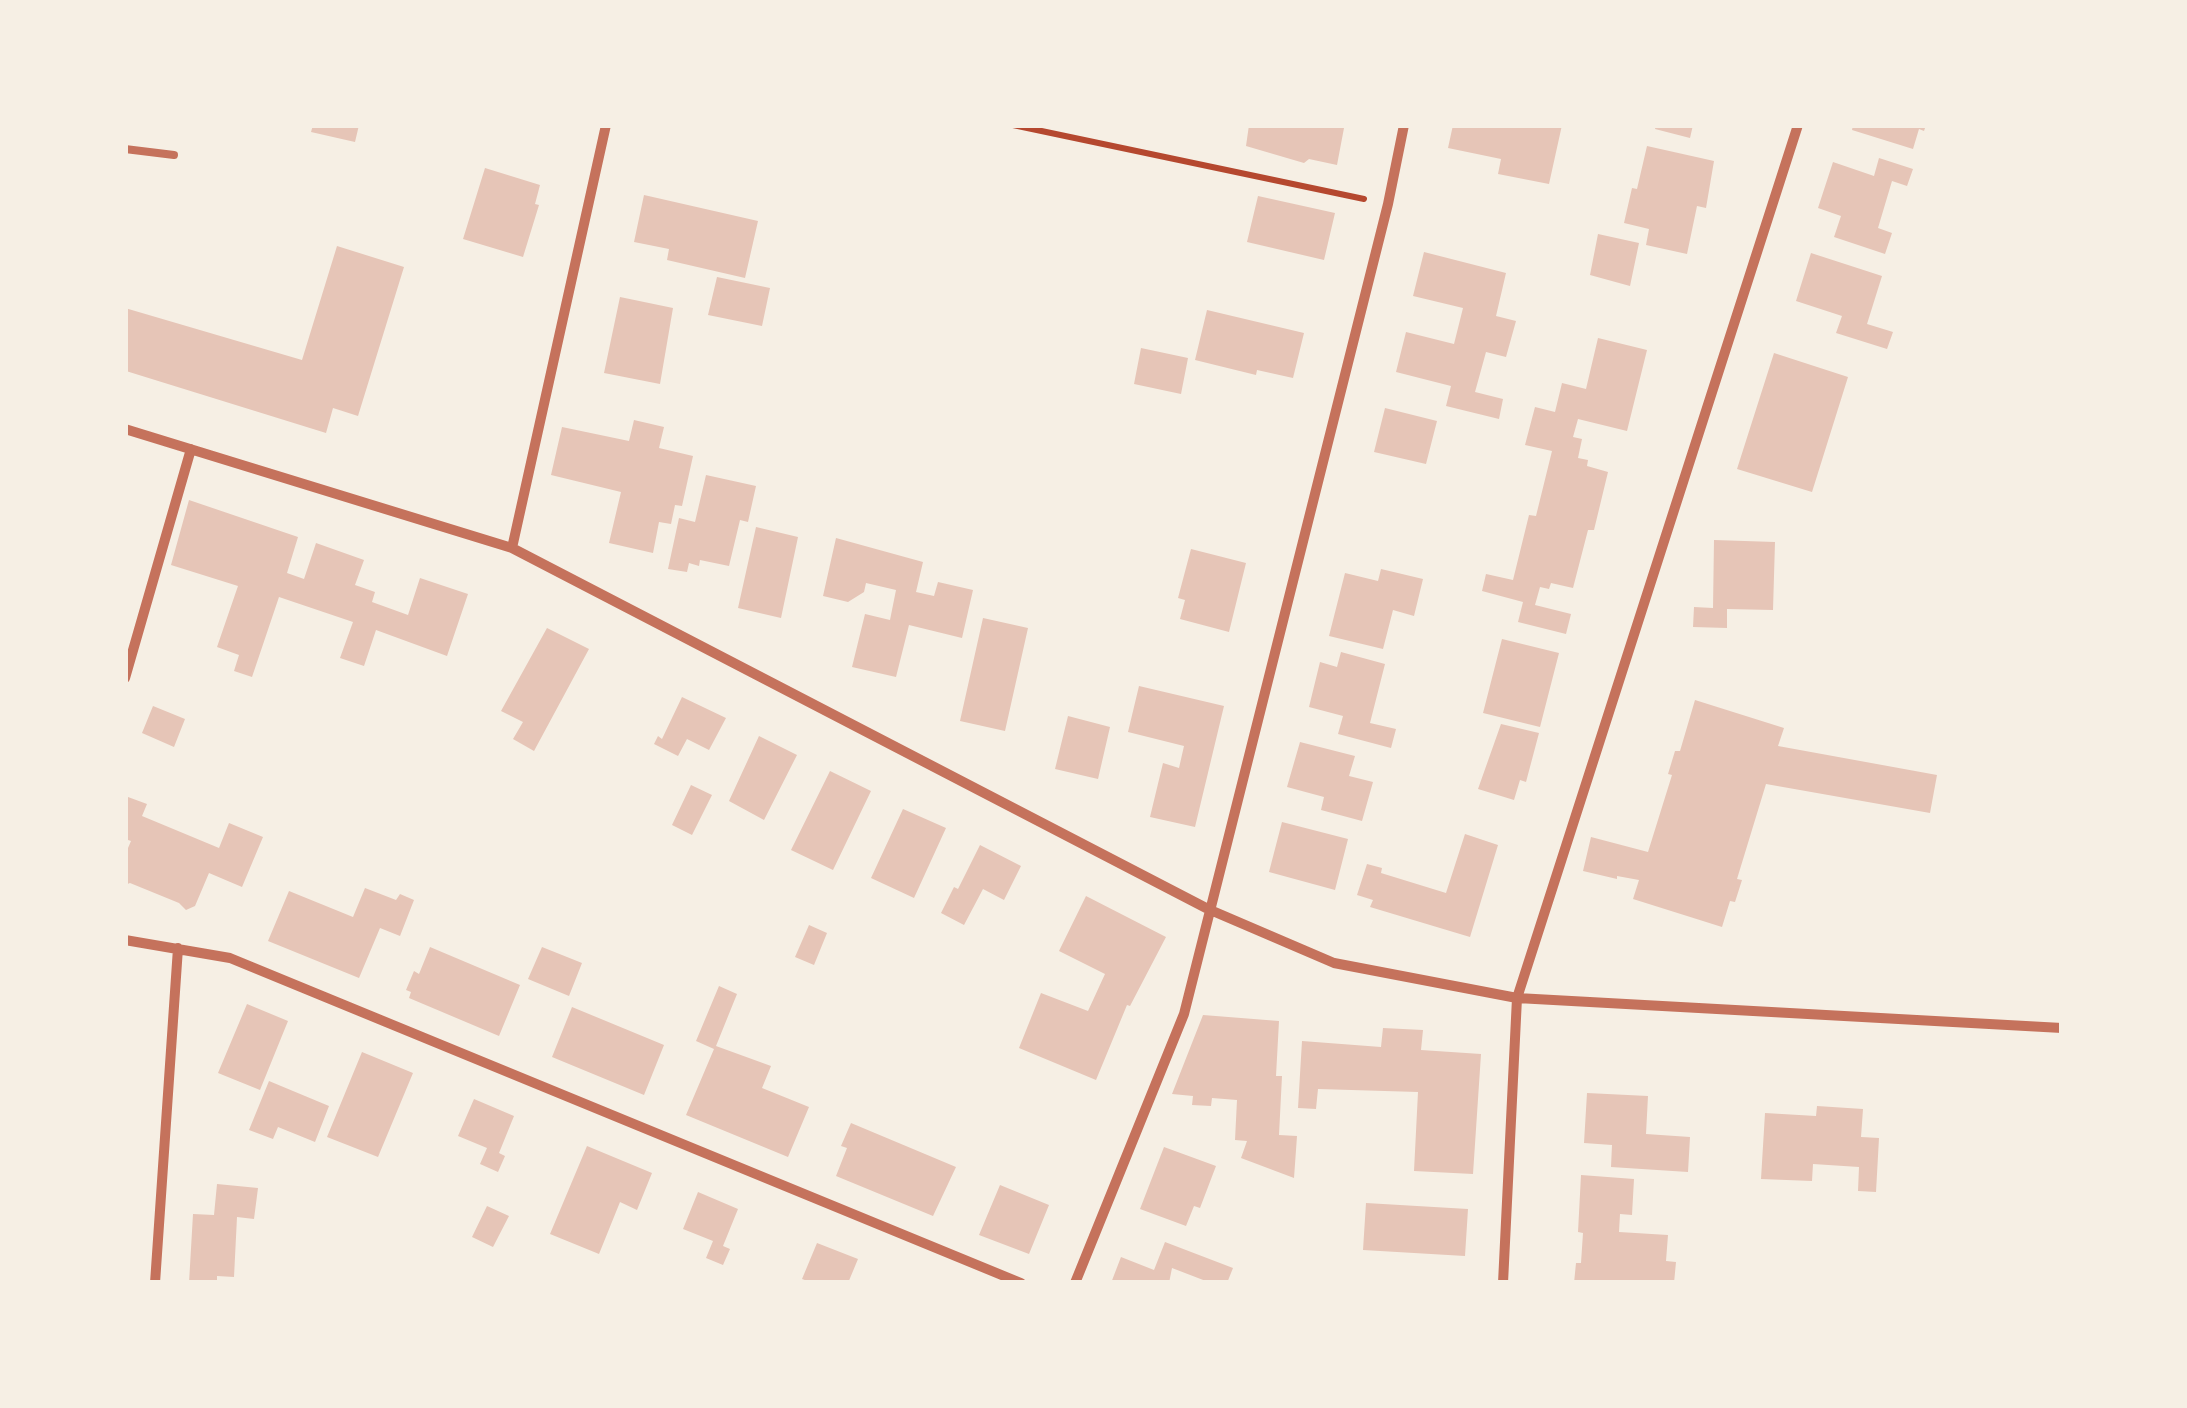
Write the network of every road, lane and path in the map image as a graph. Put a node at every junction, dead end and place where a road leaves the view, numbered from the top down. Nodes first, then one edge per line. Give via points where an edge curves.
1 (606, 125) edge
2 (1013, 125) edge
3 (1404, 125) edge
4 (1798, 125) edge
5 (125, 149) edge
6 (174, 155) dead end
7 (1388, 204) junction
8 (125, 430) edge
9 (192, 449) junction
10 (512, 548) junction
11 (125, 678) edge
12 (1208, 909) junction
13 (125, 940) edge
14 (178, 948) junction
15 (1517, 998) junction
16 (2062, 1028) edge
17 (155, 1283) edge
18 (1021, 1283) edge
19 (1076, 1283) edge
20 (1502, 1283) edge

1 - 10 street
2 - 7 path
3 - 7 street
4 - 15 street
5 - 6 lane
7 - 12 street
8 - 9 street
9 - 10 street
9 - 11 street
10 - 12 street
12 - 15 street via 1334,963
12 - 19 street via 1184,1014
13 - 14 street
14 - 17 street
14 - 18 street via 230,958
15 - 16 street
15 - 20 street

